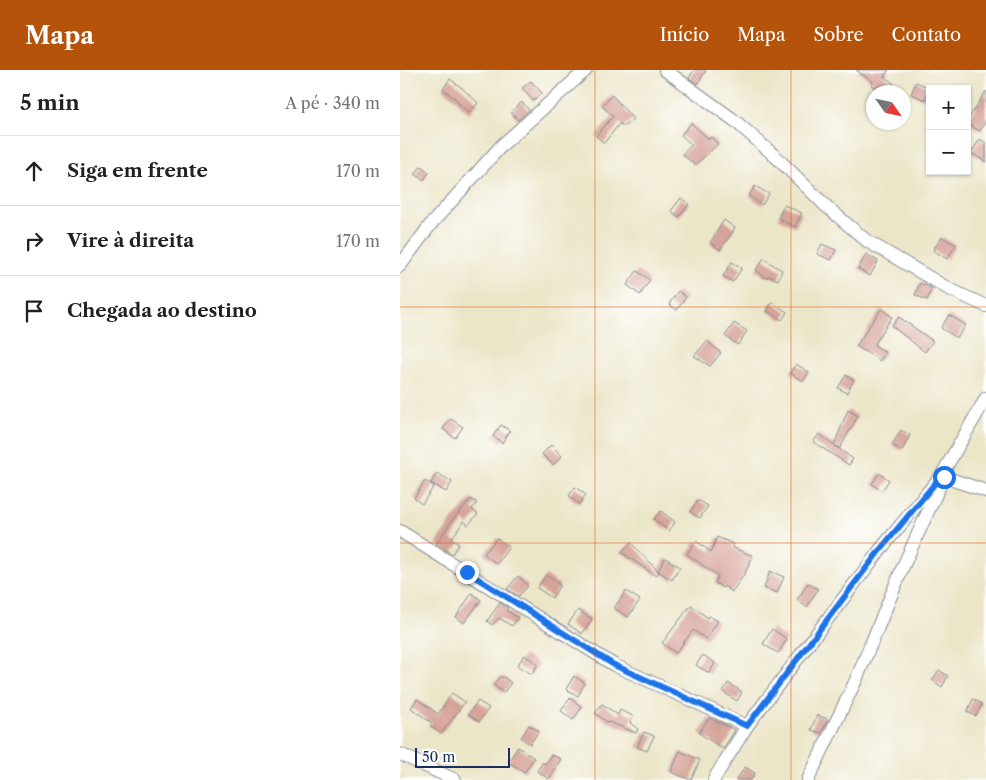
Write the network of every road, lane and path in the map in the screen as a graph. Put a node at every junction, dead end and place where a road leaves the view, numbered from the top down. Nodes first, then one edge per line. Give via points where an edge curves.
1 (586, 70) edge
2 (665, 70) edge
3 (400, 266) edge
4 (986, 306) edge
5 (986, 398) edge
6 (943, 476) junction
7 (986, 491) edge
8 (400, 531) edge
9 (747, 726) junction
10 (400, 754) edge
11 (455, 780) edge
12 (714, 780) edge
13 (808, 780) edge

1 - 3 street via 502,145 431,224
2 - 4 street via 734,120 867,241 949,289
5 - 6 street
6 - 7 street
6 - 9 street via 868,566
6 - 13 street via 856,680
8 - 9 street via 614,665
9 - 12 street
10 - 11 street

